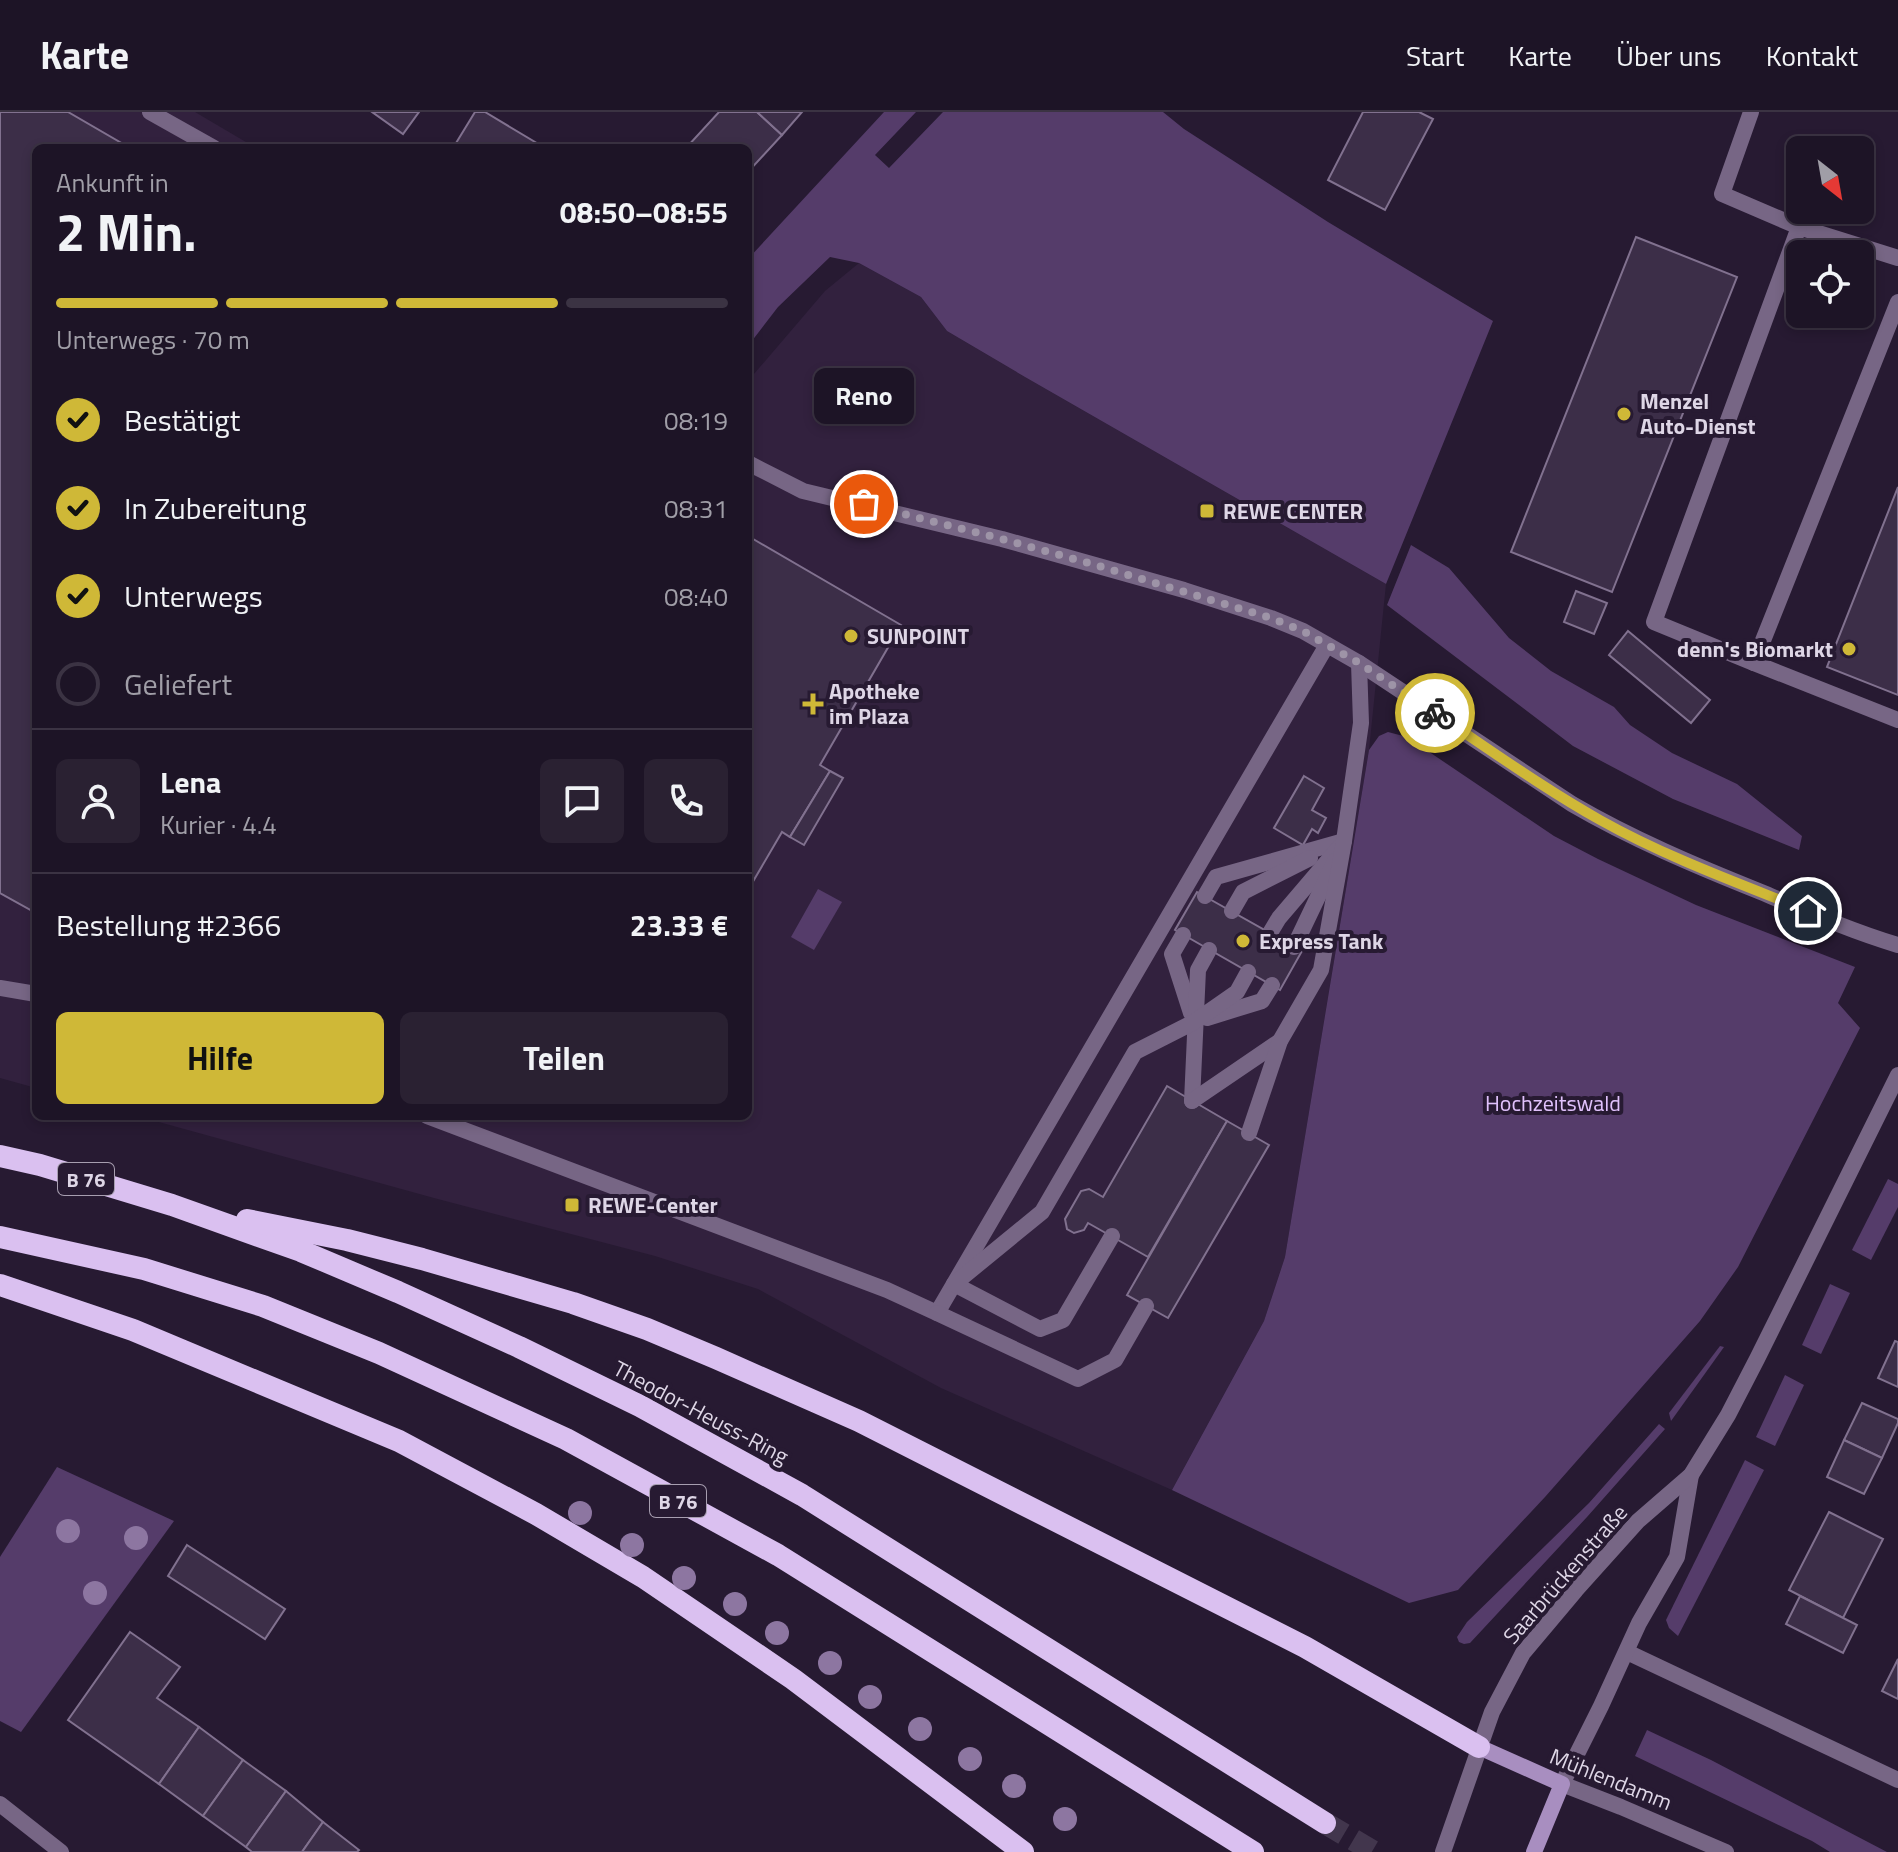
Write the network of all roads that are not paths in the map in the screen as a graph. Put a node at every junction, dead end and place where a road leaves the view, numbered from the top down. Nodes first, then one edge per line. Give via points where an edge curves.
1 (150, 112) edge
2 (1751, 112) edge
3 (207, 144) edge
4 (1799, 227) junction
5 (1898, 258) edge
6 (1898, 302) edge
7 (752, 465) edge
8 (1327, 645) junction
9 (1359, 663) junction
10 (1754, 663) junction
11 (1898, 720) edge
12 (1344, 841) junction
13 (1205, 896) dead end
14 (1232, 911) dead end
15 (1270, 933) dead end
16 (1183, 935) dead end
17 (1898, 945) edge
18 (1294, 947) dead end
19 (1209, 950) dead end
20 (1248, 972) dead end
21 (1272, 985) dead end
22 (0, 988) edge
23 (32, 993) edge
24 (1194, 1022) junction
25 (1280, 1041) junction
26 (1898, 1075) edge
27 (438, 1120) edge
28 (1249, 1133) dead end
29 (0, 1156) edge
30 (172, 1205) junction
31 (1112, 1236) dead end
32 (0, 1237) edge
33 (954, 1284) junction
34 (0, 1285) edge
35 (1146, 1306) dead end
36 (937, 1313) junction
37 (1691, 1475) junction
38 (1627, 1652) junction
39 (1479, 1747) junction
40 (1898, 1780) edge
41 (1562, 1784) junction
42 (0, 1804) edge
43 (1325, 1823) tunnel mouth
44 (61, 1852) edge
45 (1023, 1852) edge
46 (1253, 1852) edge
47 (1443, 1852) edge
48 (1534, 1852) edge
49 (1726, 1852) edge

1 - 3 street
2 - 4 street via 1722,194
4 - 5 street
4 - 10 street via 1654,622
6 - 10 street
7 - 8 street via 803,491 1156,582 1271,618
8 - 9 street
8 - 33 street
9 - 12 street via 1361,723
9 - 17 street via 1601,821 1670,855
10 - 11 street
12 - 13 street via 1216,877
12 - 14 street via 1243,892
12 - 15 street
12 - 18 street
12 - 25 street via 1321,970
16 - 24 street via 1172,954
19 - 24 street via 1198,970
20 - 24 street via 1237,992
21 - 24 street via 1262,1001
22 - 23 street
24 - 25 street via 1192,1101
24 - 33 street via 1135,1052 1042,1212
25 - 28 street
26 - 37 street, Saarbrückenstraße via 1757,1359
27 - 36 street
29 - 30 highway, Theodor-Heuss-Ring / B 76
30 - 39 highway, B 76 via 422,1259 661,1335 859,1421 1305,1647
30 - 43 highway, Theodor-Heuss-Ring / B 76 via 398,1292 640,1406 802,1495
31 - 33 street via 1063,1320 1040,1329
32 - 46 highway, B 76 via 144,1269 263,1306 566,1439 778,1555
33 - 36 street
34 - 45 highway via 133,1330 399,1441 536,1514 643,1577 793,1679
35 - 36 street via 1115,1360 1078,1379
37 - 38 street, Saarbrückenstraße via 1677,1557
37 - 39 street, Saarbrückenstraße via 1638,1521 1523,1653
38 - 40 street
38 - 41 street, Saarbrückenstraße
39 - 41 main road, Mühlendamm
39 - 47 street, Saarbrückenstraße
41 - 48 main road, Saarbrückenstraße
41 - 49 street, Mühlendamm
42 - 44 street

